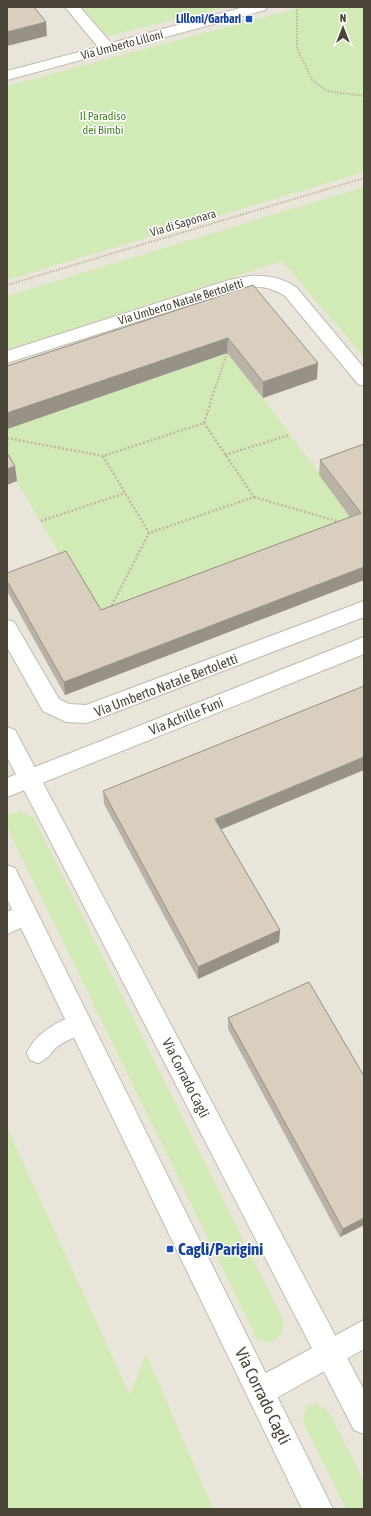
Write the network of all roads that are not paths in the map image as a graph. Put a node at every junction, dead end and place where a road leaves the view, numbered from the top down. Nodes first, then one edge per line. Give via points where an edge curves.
1 (72, 7) edge
2 (260, 7) edge
3 (108, 49) junction
4 (7, 76) edge
5 (7, 357) edge
6 (364, 380) edge
7 (364, 609) edge
8 (7, 628) edge
9 (364, 645) edge
10 (7, 736) edge
11 (30, 779) junction
12 (7, 788) edge
13 (7, 875) edge
14 (17, 919) edge
15 (80, 1023) junction
16 (38, 1053) dead end
17 (364, 1334) edge
18 (329, 1353) junction
19 (261, 1391) junction
20 (364, 1420) edge
21 (318, 1509) edge

1 - 3 street
2 - 3 street, Via Umberto Lilloni
3 - 4 street, Via Umberto Lilloni
5 - 6 street, Via Umberto Natale Bertoletti via 235,284 260,281 275,283 291,292
7 - 8 street, Via Umberto Natale Bertoletti via 96,712 81,714 66,713 52,705
9 - 11 street, Via Achille Funi
10 - 11 street, Via Corrado Cagli
11 - 12 street, Via Achille Funi
11 - 18 street, Via Corrado Cagli
13 - 14 street, Via Corrado Cagli
14 - 15 street, Via Corrado Cagli
15 - 16 lane via 49,1040
15 - 19 street, Via Corrado Cagli
17 - 18 street
18 - 19 street
18 - 20 street, Via Corrado Cagli
19 - 21 street, Via Corrado Cagli

